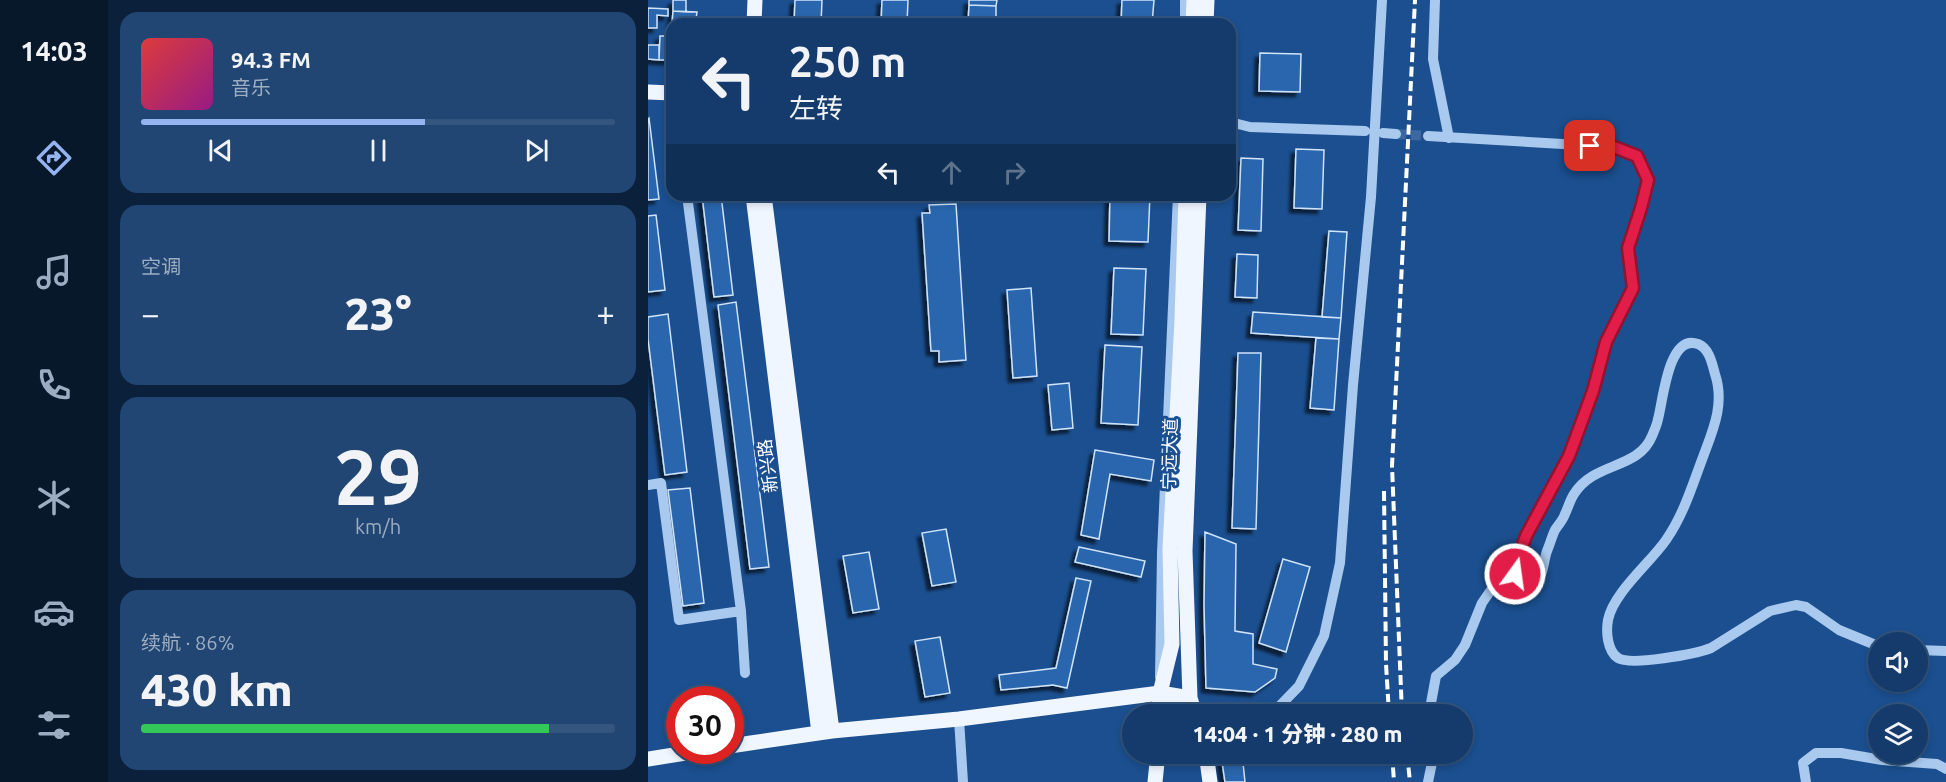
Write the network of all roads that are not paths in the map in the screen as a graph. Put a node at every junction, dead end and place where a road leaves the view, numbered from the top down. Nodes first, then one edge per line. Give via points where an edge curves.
1 (745, 0) edge
2 (755, 0) edge
3 (1185, 0) edge
4 (1194, 0) edge
5 (1207, 0) edge
6 (1382, 0) edge
7 (1435, 0) edge
8 (744, 18) edge
9 (754, 18) edge
10 (1185, 18) edge
11 (1193, 18) edge
12 (1206, 18) edge
13 (648, 92) edge
14 (666, 93) edge
15 (1236, 124) edge
16 (1365, 132) dead end
17 (1383, 133) dead end
18 (1396, 134) tunnel mouth
19 (1428, 136) tunnel mouth
20 (1449, 138) junction
21 (688, 201) edge
22 (754, 201) edge
23 (765, 201) edge
24 (1178, 201) edge
25 (1186, 201) edge
26 (1199, 201) edge
27 (648, 485) edge
28 (1514, 569) junction
29 (741, 611) junction
30 (1868, 642) edge
31 (1928, 650) edge
32 (1946, 651) edge
33 (746, 673) dead end
34 (1160, 693) junction
35 (1190, 698) junction
36 (1159, 704) edge
37 (1192, 704) edge
38 (1282, 704) edge
39 (1431, 704) edge
40 (959, 719) junction
41 (826, 732) junction
42 (744, 744) edge
43 (666, 756) edge
44 (648, 759) edge
45 (1158, 764) edge
46 (1209, 764) edge
47 (1432, 764) edge
48 (1946, 769) edge
49 (963, 782) edge
50 (1155, 782) edge
51 (1210, 782) edge
52 (1428, 782) edge
53 (1806, 782) edge

1 - 8 main road
2 - 9 main road
3 - 10 street
4 - 11 main road
5 - 12 main road
6 - 38 street via 1371,197 1340,563 1324,636 1299,686
7 - 20 street via 1433,59
13 - 14 main road
15 - 16 street
17 - 18 street
19 - 20 street
20 - 28 street via 1614,147 1637,156 1648,180 1628,248 1633,288 1606,342 1569,456 1526,536
21 - 29 street
22 - 41 main road, 新兴路
23 - 41 main road, 新兴路
24 - 34 street, 宁远大道 via 1162,553
25 - 34 main road, 宁远大道 via 1170,549 1172,644
26 - 35 main road, 宁远大道 via 1185,551
27 - 29 street via 661,483 679,620
28 - 30 street via 1519,582 1527,588 1534,585 1554,532 1574,494 1594,474 1631,459 1646,447 1658,419 1676,351 1691,342 1707,351 1717,379 1717,417 1712,438 1685,507 1666,540 1627,585 1611,612 1611,649 1617,658 1627,660 1702,652 1770,611 1796,605
28 - 39 street via 1500,577 1482,603 1465,645 1436,676
29 - 33 street
31 - 32 street
34 - 35 main road
34 - 36 main road, 宁远大道
34 - 40 main road
35 - 37 main road, 宁远大道
40 - 41 main road
40 - 49 street
41 - 42 main road
43 - 44 main road
45 - 50 main road
46 - 51 main road
47 - 52 street
48 - 53 street via 1937,764 1816,753 1803,763

